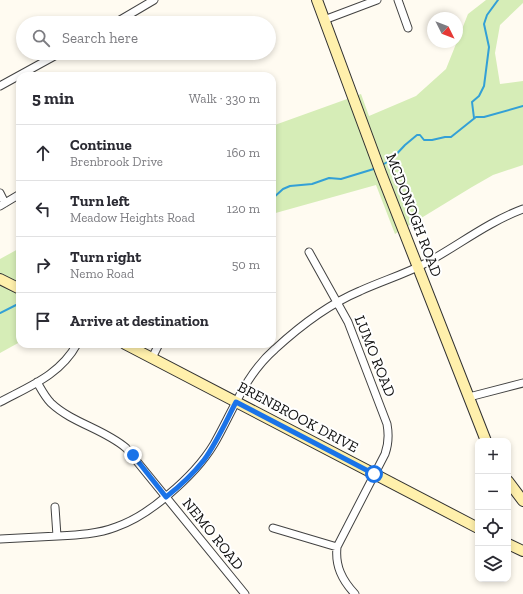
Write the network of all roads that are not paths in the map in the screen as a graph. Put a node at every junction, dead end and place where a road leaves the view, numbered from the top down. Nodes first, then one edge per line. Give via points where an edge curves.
1 (154, 0) edge
2 (317, 0) edge
3 (377, 0) edge
4 (398, 0) edge
5 (127, 16) edge
6 (324, 20) junction
7 (408, 28) dead end
8 (47, 60) edge
9 (25, 72) edge
10 (16, 77) edge
11 (0, 86) edge
12 (0, 193) edge
13 (16, 196) edge
14 (3, 204) edge
15 (523, 210) edge
16 (309, 252) dead end
17 (418, 267) junction
18 (0, 279) edge
19 (16, 287) edge
20 (337, 302) junction
21 (276, 347) edge
22 (74, 348) edge
23 (133, 348) edge
24 (157, 348) edge
25 (275, 348) edge
26 (152, 358) junction
27 (37, 382) junction
28 (523, 383) edge
29 (469, 397) junction
30 (0, 402) edge
31 (236, 402) junction
32 (485, 438) edge
33 (374, 474) junction
34 (511, 486) edge
35 (166, 497) junction
36 (523, 501) edge
37 (55, 507) dead end
38 (475, 526) edge
39 (273, 528) dead end
40 (57, 536) junction
41 (0, 539) edge
42 (511, 545) edge
43 (337, 547) junction
44 (523, 551) edge
45 (245, 594) edge
46 (355, 594) edge

1 - 5 street
2 - 6 street, MCDONOGH ROAD
3 - 6 street
4 - 7 street
6 - 17 street, MCDONOGH ROAD
8 - 9 street
10 - 11 street
12 - 14 street
13 - 14 street
15 - 17 street via 489,225
16 - 20 street, LUMO ROAD
17 - 20 street
17 - 29 street, MCDONOGH ROAD
18 - 19 street
20 - 21 street
20 - 33 street, LUMO ROAD via 356,340 388,424 388,444
22 - 27 street via 60,368
23 - 26 street, BRENBROOK DRIVE
24 - 26 street
25 - 31 street via 255,370
26 - 31 street, BRENBROOK DRIVE
27 - 30 street
27 - 35 street, NEMO ROAD via 57,408 110,436 126,448
28 - 29 street
29 - 32 street, MCDONOGH ROAD
31 - 33 street, BRENBROOK DRIVE
31 - 35 street via 204,459 187,479
33 - 38 street, BRENBROOK DRIVE
33 - 43 street, LUMO ROAD
34 - 36 street
35 - 40 street via 147,511 115,528
35 - 45 street, NEMO ROAD
37 - 40 street
39 - 43 street
40 - 41 street
42 - 44 street
43 - 46 street via 338,568

